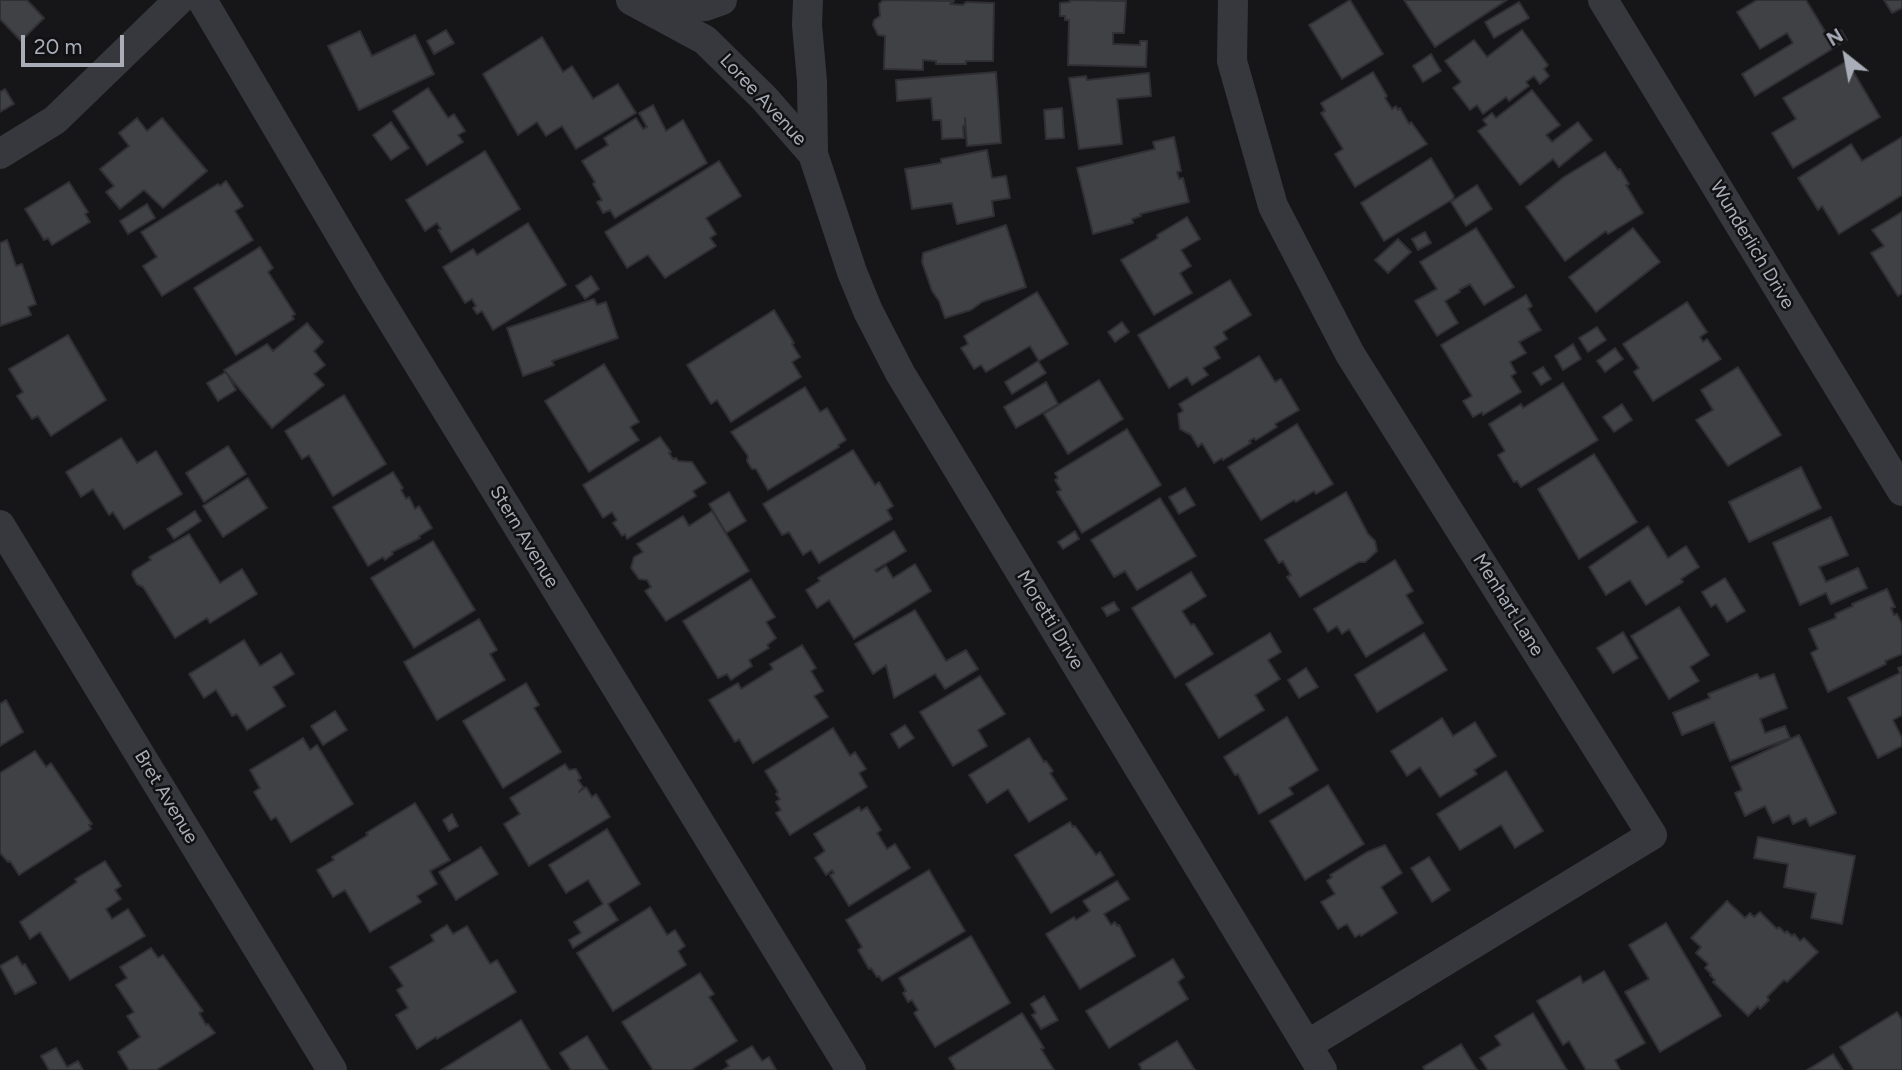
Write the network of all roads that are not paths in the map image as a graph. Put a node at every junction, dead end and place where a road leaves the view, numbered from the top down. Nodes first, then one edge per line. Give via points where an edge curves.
1 (178, 0) edge
2 (202, 0) edge
3 (722, 0) edge
4 (808, 0) edge
5 (1233, 0) edge
6 (1603, 0) edge
7 (642, 5) edge
8 (0, 154) edge
9 (813, 154) junction
10 (1902, 491) edge
11 (0, 525) edge
12 (1315, 1058) edge
13 (332, 1070) edge
14 (851, 1070) edge

1 - 8 street via 55,120
2 - 14 street, Stern Avenue via 372,288
3 - 7 street, Loree Avenue via 705,6
4 - 9 street, Loree Avenue
5 - 12 street, Menhart Lane via 1232,61 1273,206 1350,354 1652,835
6 - 10 street, Wunderlich Drive
7 - 9 street, Loree Avenue via 705,40
9 - 12 street, Moretti Drive via 852,272 900,373
11 - 13 street, Bret Avenue

